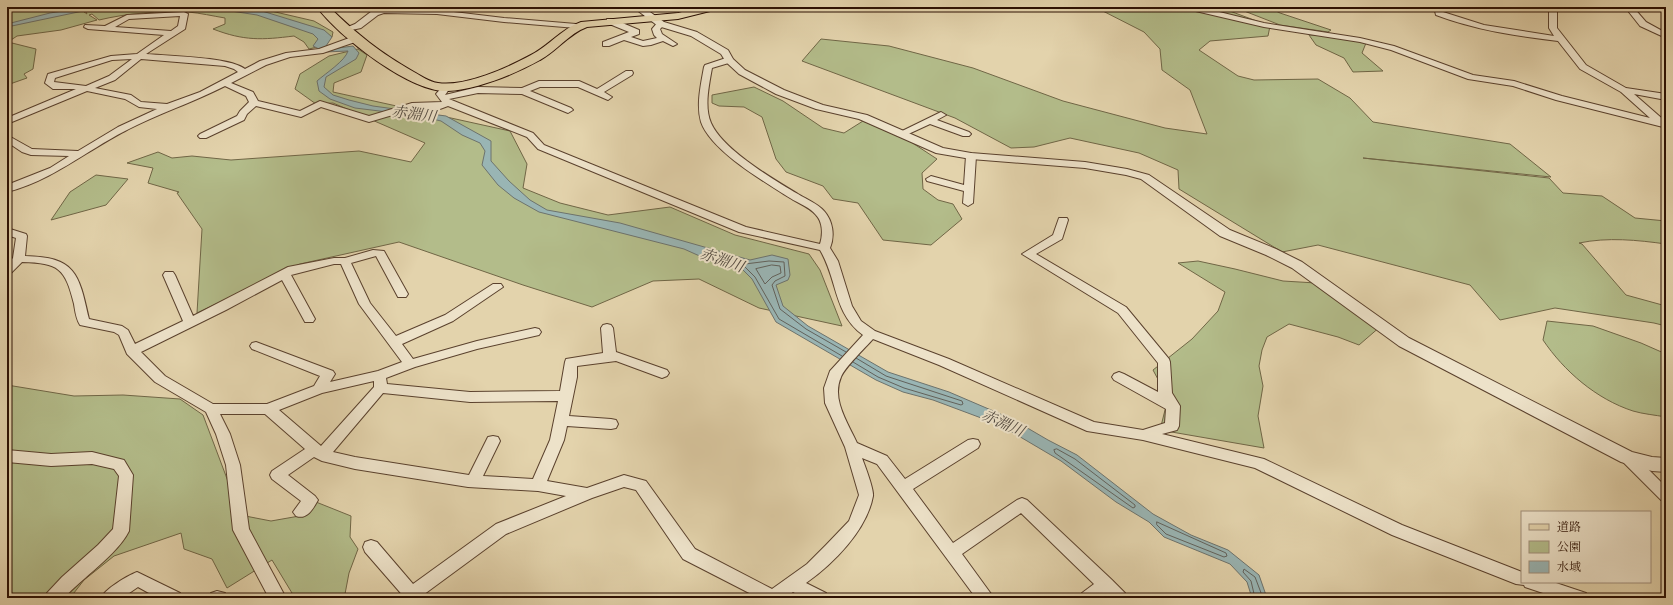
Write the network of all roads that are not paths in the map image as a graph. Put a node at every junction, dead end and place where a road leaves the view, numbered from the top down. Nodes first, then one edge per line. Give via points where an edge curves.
1 (323, 7) edge
2 (637, 7) edge
3 (714, 7) edge
4 (1190, 7) edge
5 (1438, 7) edge
6 (1553, 7) edge
7 (1628, 7) edge
8 (610, 21) junction
9 (656, 21) junction
10 (576, 26) junction
11 (88, 27) dead end
12 (106, 28) junction
13 (347, 29) junction
14 (172, 32) junction
15 (1666, 36) edge
16 (624, 37) junction
17 (662, 38) junction
18 (355, 39) junction
19 (1560, 40) junction
20 (606, 44) dead end
21 (673, 44) dead end
22 (139, 56) junction
23 (729, 60) junction
24 (243, 72) junction
25 (629, 73) dead end
26 (224, 83) junction
27 (85, 89) junction
28 (1624, 90) junction
29 (523, 91) junction
30 (597, 92) junction
31 (445, 96) junction
32 (608, 97) dead end
33 (1666, 97) edge
34 (254, 103) junction
35 (168, 107) junction
36 (568, 110) dead end
37 (941, 116) dead end
38 (930, 120) junction
39 (7, 121) edge
40 (1664, 125) edge
41 (901, 134) junction
42 (966, 134) dead end
43 (203, 136) dead end
44 (7, 138) edge
45 (82, 154) junction
46 (971, 156) junction
47 (931, 180) dead end
48 (7, 188) edge
49 (969, 190) junction
50 (968, 203) dead end
51 (1062, 220) dead end
52 (7, 231) edge
53 (824, 248) junction
54 (19, 259) junction
55 (345, 261) junction
56 (7, 270) edge
57 (286, 274) junction
58 (169, 275) dead end
59 (497, 287) dead end
60 (402, 294) dead end
61 (309, 319) dead end
62 (190, 322) junction
63 (607, 328) dead end
64 (536, 332) dead end
65 (871, 334) junction
66 (394, 342) junction
67 (256, 346) dead end
68 (132, 351) junction
69 (610, 357) junction
70 (410, 364) junction
71 (662, 373) dead end
72 (1119, 377) dead end
73 (381, 382) junction
74 (319, 389) junction
75 (566, 396) junction
76 (1173, 406) junction
77 (268, 408) junction
78 (211, 409) junction
79 (561, 420) junction
80 (612, 424) dead end
81 (1143, 435) junction
82 (493, 441) dead end
83 (973, 444) dead end
84 (852, 447) junction
85 (318, 452) junction
86 (7, 456) edge
87 (1627, 457) junction
88 (1666, 466) edge
89 (472, 481) junction
90 (538, 485) junction
91 (903, 488) junction
92 (587, 494) junction
93 (1666, 496) edge
94 (300, 512) dead end
95 (371, 547) dead end
96 (952, 552) junction
97 (1521, 579) edge
98 (1534, 583) edge
99 (792, 584) junction
100 (1106, 585) junction
101 (53, 598) edge
102 (110, 598) edge
103 (174, 598) edge
104 (278, 598) edge
105 (773, 598) edge
106 (820, 598) edge
107 (986, 598) edge
108 (1088, 598) edge
109 (1119, 598) edge
110 (1580, 598) edge

1 - 13 main road
2 - 9 street
3 - 9 main road
4 - 40 street via 1264,25 1394,48 1471,77 1514,84
5 - 19 street via 1439,13 1472,26
6 - 19 street via 1553,28
7 - 15 street via 1644,24
8 - 9 main road
8 - 10 main road
8 - 16 street via 636,32
9 - 17 street via 658,35
9 - 23 street via 694,34 725,52
10 - 13 street via 437,12 384,11 375,13 358,26
10 - 31 main road via 534,58
11 - 12 street
12 - 14 street
12 - 14 street via 127,17 184,14 182,27
13 - 18 main road
14 - 22 street
16 - 17 street via 650,44
16 - 20 street
17 - 21 street
18 - 24 street via 324,50 276,57
18 - 31 main road via 374,53 427,84 437,87
19 - 28 street via 1583,67
22 - 24 street via 225,64 237,67
22 - 27 street via 112,78
22 - 27 street via 111,58 51,76 49,83 53,86
23 - 41 street via 742,72 790,97 863,118
23 - 53 street via 708,67 703,105 706,122 714,136 732,152 820,212 826,223 827,242
24 - 26 street
25 - 30 street
26 - 34 street via 250,94
26 - 35 street
27 - 35 street via 128,97 139,104
27 - 39 street
28 - 33 street
28 - 40 street
29 - 30 street via 539,84 579,84
29 - 31 street via 478,90
29 - 36 street
30 - 32 street
31 - 34 street via 440,106 412,106 369,119 320,104 301,114
31 - 53 street via 530,135 541,147 744,230
34 - 43 street via 241,118
35 - 45 street via 121,129
37 - 38 street
38 - 41 street
38 - 42 street
41 - 46 street via 940,151
44 - 45 street via 32,152
45 - 48 street via 54,170
46 - 49 street
46 - 87 street via 1084,165 1145,177 1225,233 1297,265 1404,342
47 - 49 street
49 - 50 street
51 - 76 street via 1058,237 1028,254 1122,310 1164,362 1165,393
52 - 54 street via 22,236
53 - 65 street via 832,261 846,306 857,324
54 - 56 street
54 - 68 street via 37,259 58,264 71,275 84,322 118,329 124,333
55 - 57 street via 292,270
55 - 60 street via 380,253
55 - 66 street via 365,304
57 - 61 street
57 - 62 street
58 - 62 street
59 - 66 street via 449,318
62 - 68 street
63 - 69 street
64 - 70 street
65 - 81 street via 944,362 1092,427
65 - 84 street via 835,374 830,388 832,403
66 - 70 street
67 - 74 street via 328,374
68 - 78 street via 160,379
69 - 71 street via 617,356
69 - 75 street via 571,362
70 - 73 street
72 - 76 street
73 - 74 street
73 - 75 street via 470,397
73 - 85 street
74 - 77 street
75 - 79 street
76 - 81 street via 1172,426
77 - 78 street
77 - 85 street
78 - 104 street via 223,434 233,465 241,530
79 - 80 street
79 - 90 street via 557,440
81 - 97 street via 1259,462 1397,530
82 - 89 street
83 - 91 street
84 - 91 street via 882,460
84 - 99 street via 866,495 855,524 813,570
85 - 89 street via 355,463
85 - 94 street via 277,475 310,500
86 - 101 street via 51,460 92,458 119,464 126,475 122,531
87 - 88 street
87 - 93 street
89 - 90 street
90 - 92 street
91 - 96 street
92 - 95 street via 501,529 412,594
92 - 105 street via 624,481 641,485 689,554
96 - 100 street via 1022,504
96 - 107 street
98 - 110 street
99 - 105 street
99 - 106 street
100 - 108 street
100 - 109 street
102 - 103 street via 137,579

